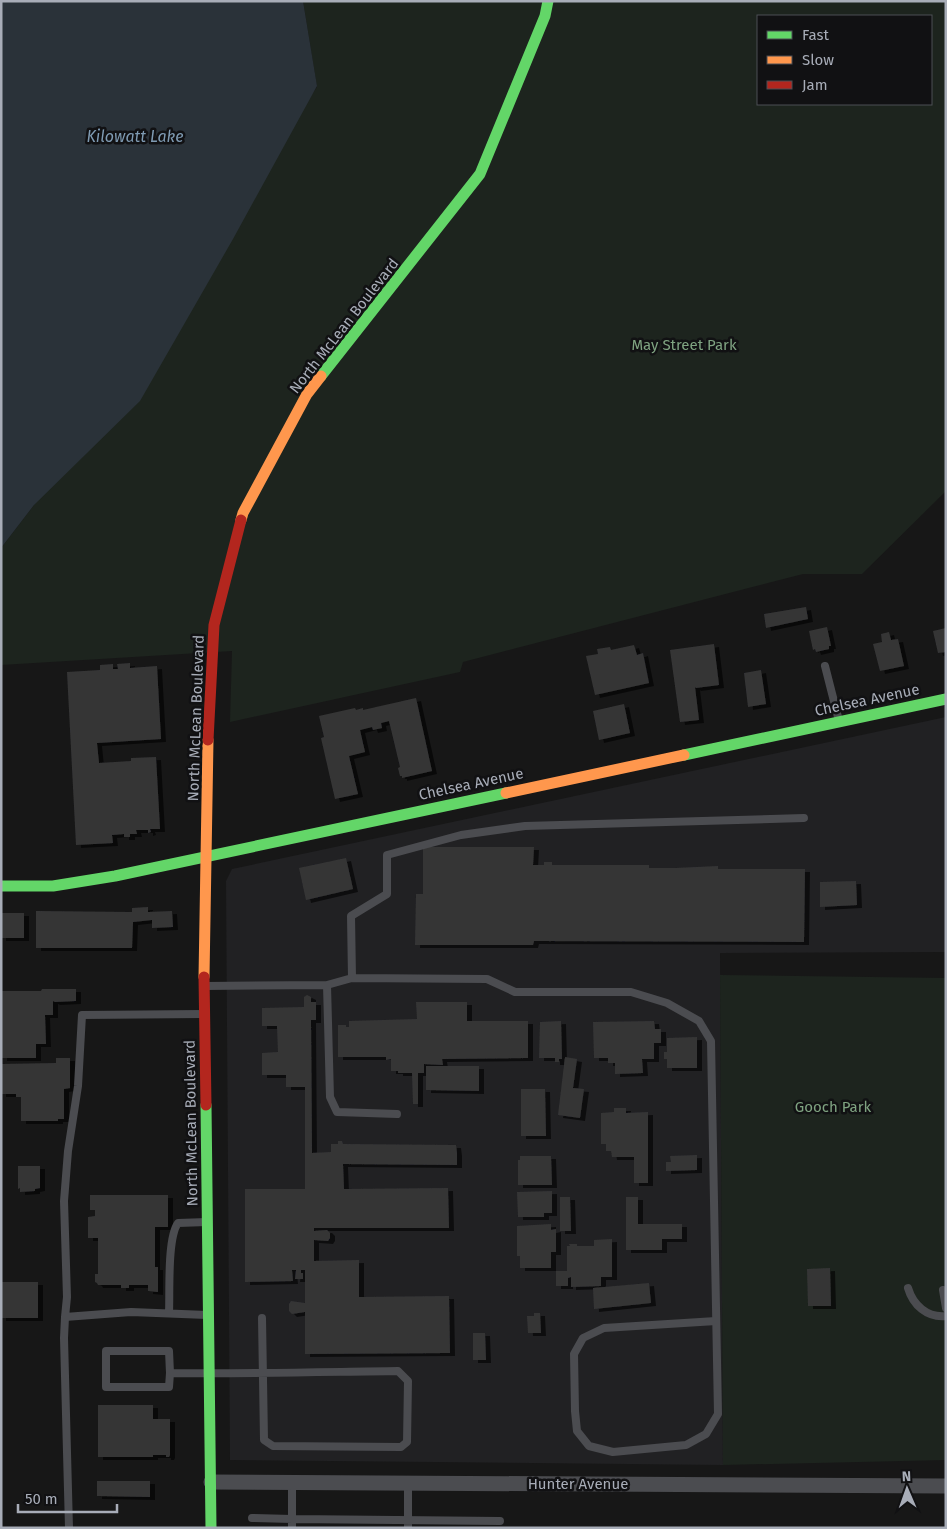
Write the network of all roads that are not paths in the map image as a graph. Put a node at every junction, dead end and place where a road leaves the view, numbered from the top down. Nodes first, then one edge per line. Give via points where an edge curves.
1 (548, 1) edge
2 (825, 666) dead end
3 (946, 699) edge
4 (839, 721) junction
5 (804, 818) dead end
6 (206, 857) junction
7 (1, 886) edge
8 (352, 978) junction
9 (205, 986) junction
10 (327, 986) junction
11 (205, 1014) junction
12 (397, 1114) dead end
13 (208, 1222) junction
14 (908, 1288) dead end
15 (943, 1290) dead end
16 (946, 1308) edge
17 (169, 1313) junction
18 (209, 1315) junction
19 (946, 1316) edge
20 (65, 1317) junction
21 (262, 1318) dead end
22 (716, 1321) junction
23 (170, 1373) junction
24 (209, 1373) junction
25 (264, 1373) junction
26 (211, 1482) junction
27 (292, 1483) junction
28 (408, 1483) junction
29 (946, 1486) edge
30 (252, 1518) dead end
31 (292, 1519) junction
32 (500, 1521) dead end
33 (408, 1524) edge
34 (69, 1528) edge
35 (211, 1528) edge
36 (292, 1528) edge

1 - 6 main road, North McLean Boulevard via 545,16 480,174 307,394 244,513 214,626
2 - 4 lane
3 - 4 main road, Chelsea Avenue
4 - 6 main road, Chelsea Avenue
5 - 8 lane via 526,826 461,835 387,855 387,894 351,916
6 - 7 main road, Chelsea Avenue via 53,886
6 - 9 main road, North McLean Boulevard
8 - 10 lane
8 - 22 lane via 487,979 515,992 631,992 668,1003 699,1021 711,1041
9 - 10 lane
9 - 11 main road, North McLean Boulevard
10 - 12 lane via 330,1097 337,1112
11 - 13 main road, North McLean Boulevard
11 - 20 lane via 82,1015 78,1086 64,1201
13 - 17 lane via 178,1223 174,1229
13 - 18 main road, North McLean Boulevard
14 - 19 lane via 917,1306 937,1317
15 - 16 lane
17 - 18 lane
17 - 20 lane
18 - 24 main road, North McLean Boulevard
20 - 34 lane
21 - 25 lane
22 - 22 lane via 718,1414 706,1434 686,1445 613,1452 589,1446 577,1431 575,1411 574,1354 583,1338 604,1328
23 - 23 lane via 169,1351 106,1351 106,1387 169,1388
23 - 24 lane
24 - 25 lane
24 - 26 main road, North McLean Boulevard
25 - 25 lane via 264,1440 273,1446 401,1447 407,1442 408,1381 398,1371
26 - 27 street, Hunter Avenue
26 - 35 main road, North McLean Boulevard
27 - 28 street, Hunter Avenue
27 - 31 lane
28 - 29 street, Hunter Avenue
28 - 33 lane
30 - 31 lane
31 - 33 lane
31 - 36 lane
32 - 33 lane

